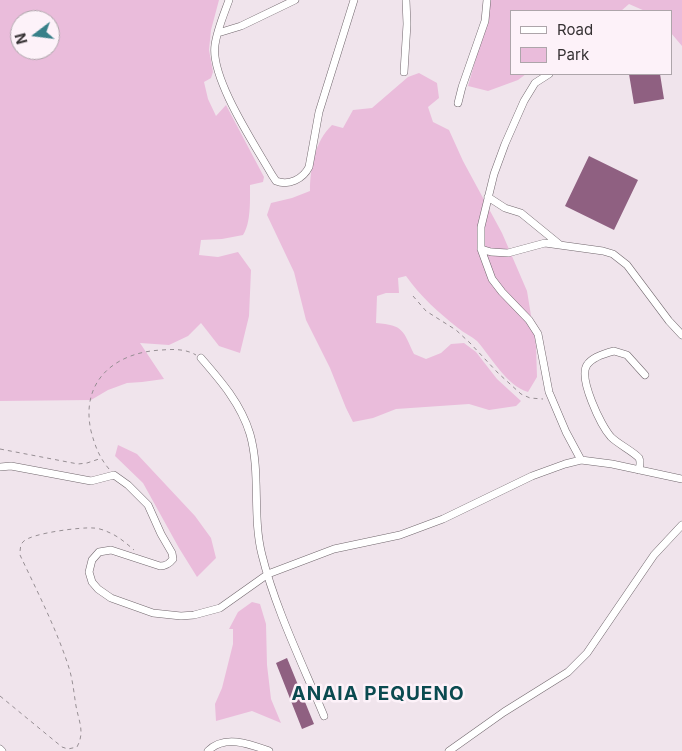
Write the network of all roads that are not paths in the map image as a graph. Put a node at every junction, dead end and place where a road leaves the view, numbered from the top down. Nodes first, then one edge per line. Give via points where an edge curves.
1 (229, 0) edge
2 (295, 0) edge
3 (354, 0) edge
4 (406, 0) edge
5 (487, 0) edge
6 (218, 33) junction
7 (404, 72) dead end
8 (547, 75) edge
9 (458, 103) dead end
10 (488, 198) junction
11 (559, 244) junction
12 (481, 249) junction
13 (682, 335) edge
14 (201, 358) road end
15 (645, 375) dead end
16 (581, 460) junction
17 (0, 467) edge
18 (639, 470) junction
19 (682, 479) edge
20 (682, 525) edge
21 (268, 574) junction
22 (324, 716) dead end
23 (208, 751) edge
24 (269, 751) edge
25 (450, 751) edge

1 - 6 street
2 - 6 street via 241,26
3 - 6 street via 319,112 309,167 300,179 286,183 276,181 272,175 223,87 215,56
4 - 7 street
5 - 9 street via 485,21
8 - 10 street via 535,83 524,100 505,144
10 - 11 street via 521,213
10 - 12 street via 481,227
11 - 12 street via 546,242 508,253
11 - 13 street via 613,254 627,265
12 - 16 street via 492,279 538,334 552,399
14 - 21 street via 238,406 250,435 255,466 258,539
15 - 18 street via 626,355 614,351 592,360 585,368 601,422 618,443 638,458
16 - 18 street
16 - 21 street via 546,470 443,519 400,535 334,549
17 - 21 street via 11,466 91,481 114,475 128,484 148,505 173,559 160,566 111,550 99,552 92,560 89,572 98,589 112,598 160,614 206,613 220,608
18 - 19 street
20 - 25 street via 654,556 581,660
21 - 22 street
23 - 24 street via 214,744 226,741

